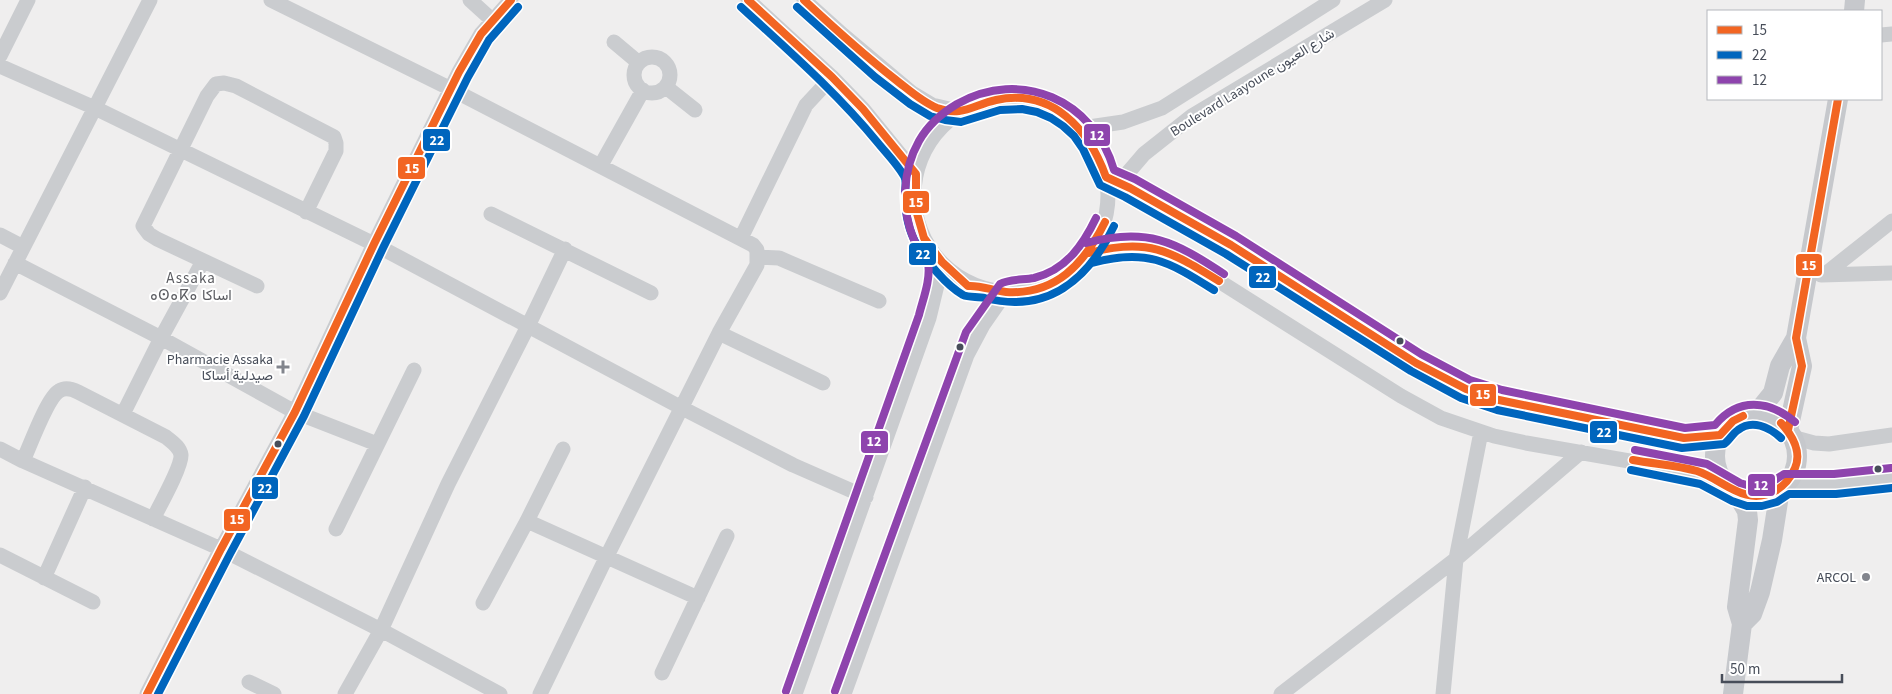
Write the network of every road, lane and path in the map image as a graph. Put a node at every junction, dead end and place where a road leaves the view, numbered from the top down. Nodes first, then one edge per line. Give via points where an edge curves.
1 (28, 0) edge
2 (150, 0) edge
3 (271, 0) edge
4 (470, 0) edge
5 (512, 0) edge
6 (748, 0) edge
7 (804, 0) edge
8 (1333, 0) edge
9 (1385, 0) edge
10 (492, 20) junction
11 (614, 42) dead end
12 (0, 56) edge
13 (639, 63) junction
14 (0, 66) edge
15 (832, 77) junction
16 (666, 87) junction
17 (451, 89) junction
18 (643, 90) junction
19 (1838, 100) edge
20 (95, 108) junction
21 (695, 110) dead end
22 (962, 112) junction
23 (1082, 128) junction
24 (181, 150) junction
25 (601, 165) junction
26 (916, 174) junction
27 (1112, 180) junction
28 (306, 212) junction
29 (491, 214) dead end
30 (1892, 221) edge
31 (1892, 234) edge
32 (0, 236) edge
33 (740, 238) junction
34 (374, 244) junction
35 (23, 247) junction
36 (565, 249) junction
37 (1089, 253) junction
38 (758, 257) junction
39 (937, 258) junction
40 (203, 261) junction
41 (15, 263) junction
42 (1892, 274) edge
43 (1815, 275) junction
44 (1840, 275) junction
45 (257, 286) dead end
46 (1006, 292) junction
47 (0, 293) edge
48 (651, 293) dead end
49 (879, 301) dead end
50 (528, 326) junction
51 (719, 333) junction
52 (161, 338) junction
53 (1796, 338) junction
54 (414, 370) dead end
55 (823, 383) dead end
56 (682, 408) junction
57 (295, 412) junction
58 (123, 414) junction
59 (1756, 414) junction
60 (1481, 432) junction
61 (1790, 434) junction
62 (1892, 434) edge
63 (1720, 435) junction
64 (377, 444) junction
65 (0, 449) edge
66 (563, 449) dead end
67 (1581, 452) junction
68 (23, 461) junction
69 (1892, 478) edge
70 (1783, 486) junction
71 (85, 487) junction
72 (1731, 488) junction
73 (866, 497) junction
74 (153, 519) junction
75 (527, 521) junction
76 (336, 529) dead end
77 (727, 536) dead end
78 (221, 549) junction
79 (0, 555) edge
80 (606, 558) junction
81 (1456, 558) junction
82 (44, 578) junction
83 (698, 598) junction
84 (93, 602) dead end
85 (483, 603) dead end
86 (1742, 624) junction
87 (381, 630) junction
88 (662, 673) dead end
89 (249, 682) dead end
90 (147, 694) edge
91 (274, 694) edge
92 (345, 694) edge
93 (500, 694) edge
94 (540, 694) edge
95 (795, 694) edge
96 (844, 694) edge
97 (1281, 694) edge
98 (1443, 694) edge
99 (1733, 694) edge

1 - 12 street
2 - 20 street
3 - 17 street
4 - 10 street
5 - 10 street
6 - 15 street
7 - 22 street via 912,93 932,105
8 - 23 street, Boulevard Laayoune شارع العيون via 1162,108 1123,122
9 - 27 street, Boulevard Laayoune شارع العيون via 1192,116
10 - 17 street via 467,56
11 - 13 street
13 - 16 street via 650,57 662,60 670,69
13 - 18 street via 634,74
14 - 20 street
15 - 26 street via 863,108
15 - 33 street via 806,105
16 - 18 street via 655,93
16 - 21 street
17 - 25 street
17 - 34 street
18 - 25 street
19 - 43 main road
20 - 24 street
20 - 35 street
22 - 23 street via 1003,98 1025,99 1046,104
22 - 26 street via 932,138
23 - 27 street
24 - 28 street
24 - 28 street via 213,86 220,83 236,86 331,134 335,139 336,151
24 - 40 street via 143,226 149,234
25 - 33 street
26 - 39 street via 914,197 917,219 924,240
27 - 37 street via 1107,214
27 - 63 street via 1231,245 1416,363 1466,389 1499,400 1684,438
28 - 34 street
29 - 36 street
30 - 43 street
31 - 44 street
32 - 35 street
33 - 38 street via 753,245
34 - 50 street
34 - 57 street
35 - 41 street
36 - 48 street
36 - 50 street
37 - 46 street via 1052,283 1022,292
37 - 60 street via 1117,245 1159,248 1172,253 1401,396 1441,418
38 - 49 street via 779,258
38 - 51 street via 757,265
39 - 46 street via 968,286
39 - 73 street via 937,285 929,318
40 - 45 street
40 - 52 street
41 - 47 street
41 - 52 street
42 - 44 street
43 - 44 street
43 - 53 main road
46 - 96 street via 979,331 967,356
50 - 56 street
50 - 87 street via 448,484
51 - 55 street
51 - 56 street
52 - 57 street
52 - 58 street
53 - 59 main road via 1780,366 1773,393
53 - 61 main road via 1802,366
54 - 64 street
56 - 73 street via 793,465
56 - 80 street
57 - 64 street
57 - 78 street
58 - 68 street via 78,392 61,390 50,402
58 - 74 street via 166,437 180,452 179,466
59 - 61 main road via 1769,416 1781,423
59 - 63 main road via 1733,421
60 - 67 street via 1526,444
60 - 81 street
61 - 62 street via 1814,443 1829,444
61 - 70 main road via 1796,449 1796,465
63 - 72 main road via 1714,449 1714,461
64 - 76 street
65 - 68 street
66 - 75 street
67 - 72 street via 1704,474
67 - 81 street
68 - 71 street
69 - 70 street
70 - 72 main road via 1774,493 1761,496 1748,496
70 - 86 main road via 1760,592 1752,614
71 - 74 street
71 - 82 street
72 - 86 main road via 1746,510 1748,520 1737,607
73 - 95 street
74 - 78 street
75 - 80 street
75 - 85 street
77 - 83 street
78 - 87 street
78 - 90 street
79 - 82 street
80 - 83 street
80 - 94 street
81 - 97 street
81 - 98 street
82 - 84 street
83 - 88 street
86 - 99 main road
87 - 92 street
87 - 93 street
89 - 91 street

